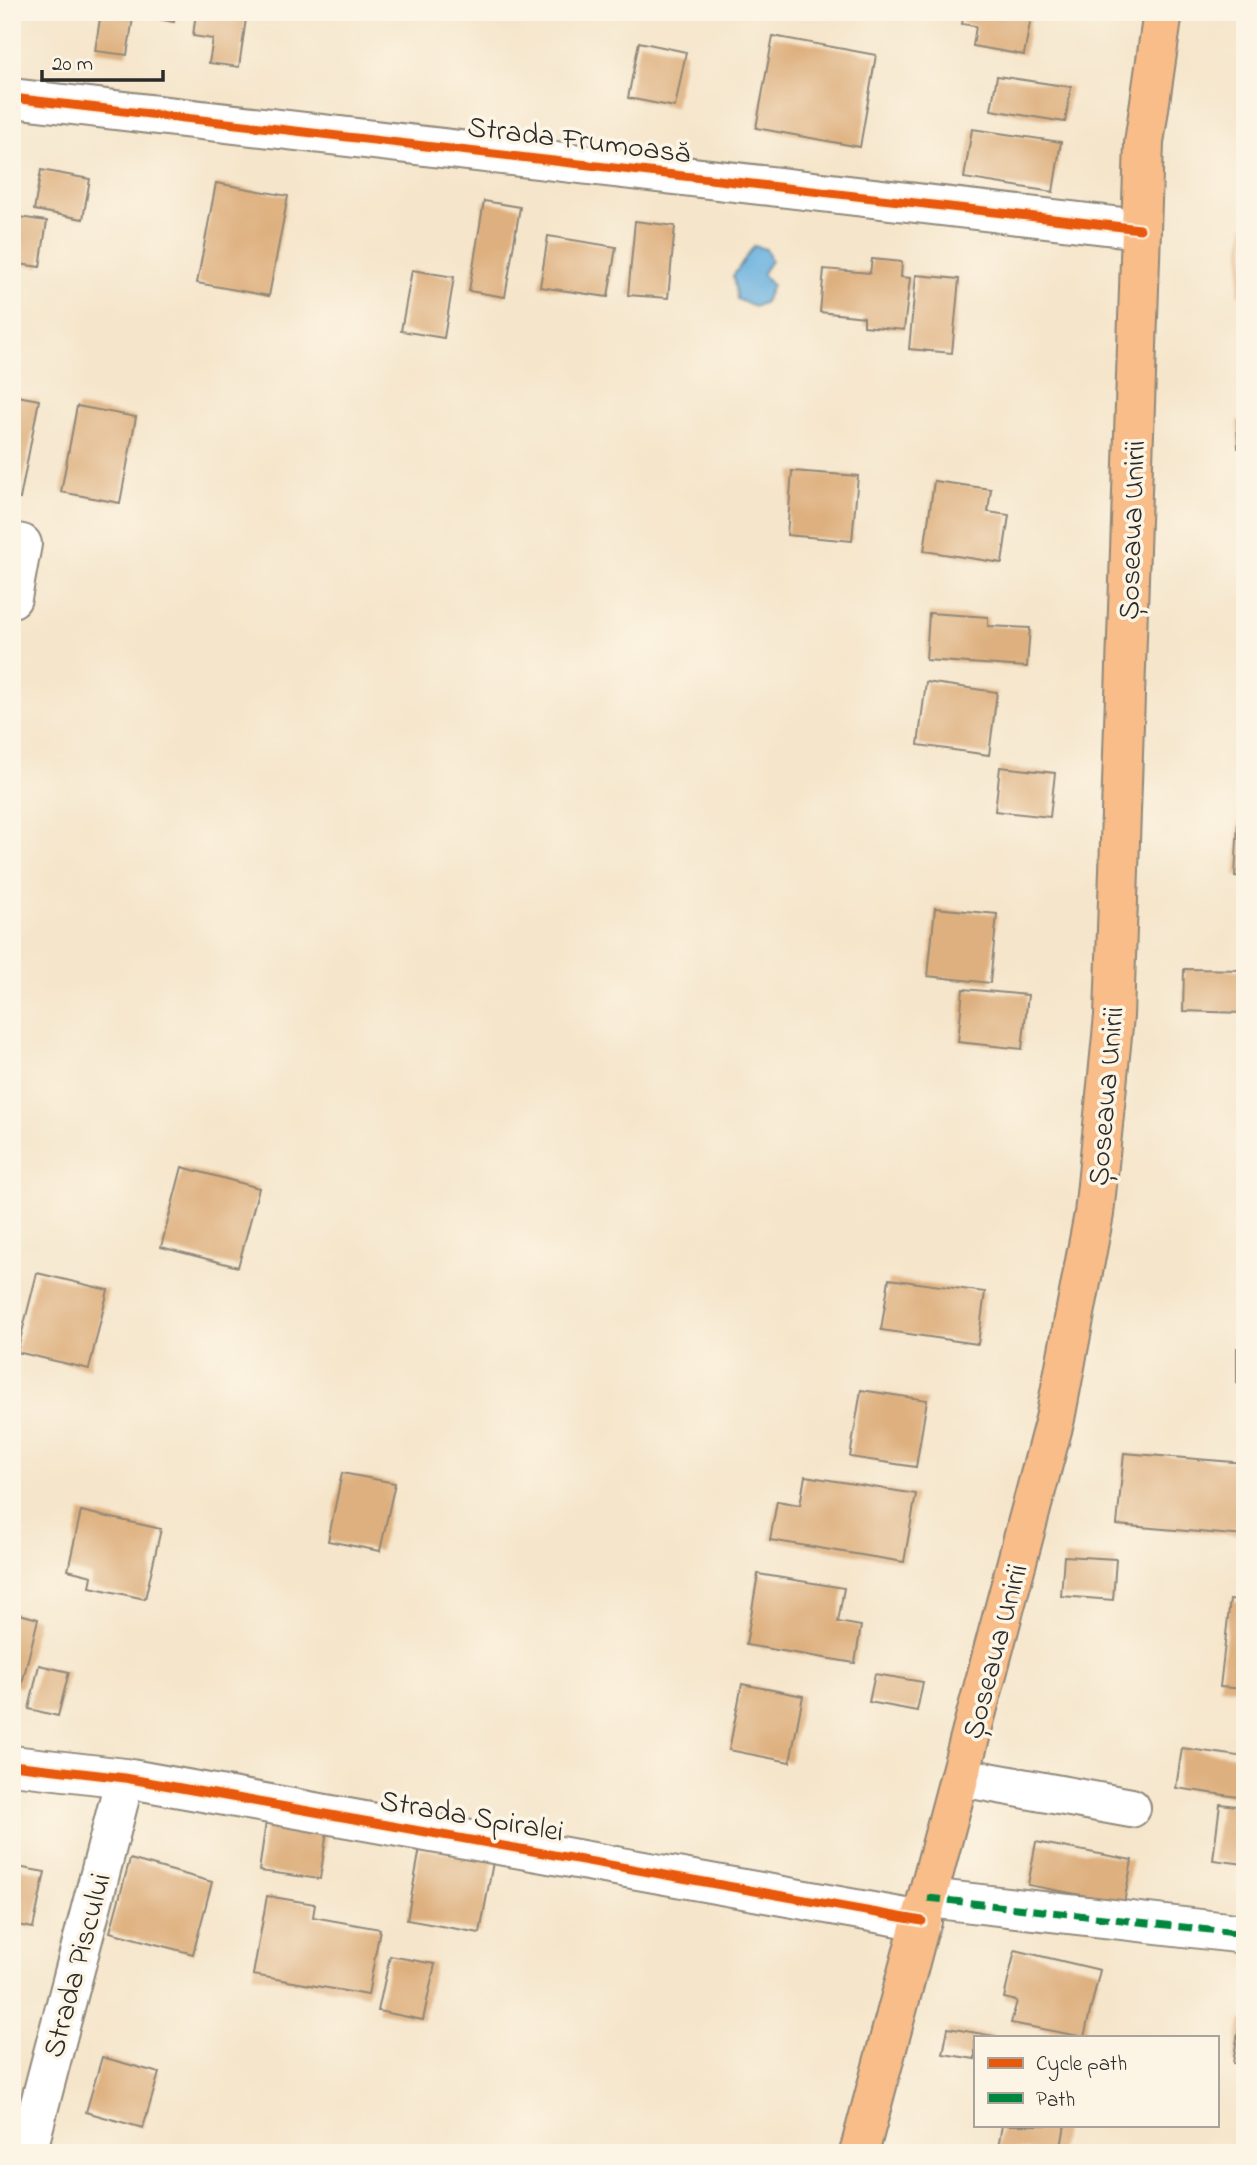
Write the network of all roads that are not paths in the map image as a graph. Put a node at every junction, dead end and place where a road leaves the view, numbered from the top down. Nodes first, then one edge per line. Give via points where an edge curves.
1 (1164, 12) edge
2 (12, 98) edge
3 (1140, 229) junction
4 (12, 542) edge
5 (12, 598) edge
6 (12, 1765) edge
7 (961, 1777) junction
8 (125, 1778) junction
9 (1131, 1808) dead end
10 (925, 1909) junction
11 (1245, 1934) edge
12 (27, 2153) edge
13 (859, 2153) edge

1 - 3 main road, Șoseaua Unirii via 1144,143
2 - 3 street, Strada Frumoasă
3 - 7 main road, Șoseaua Unirii via 1117,937 1105,1124 1087,1255 1055,1419
4 - 5 street via 22,544
6 - 8 street, Strada Spiralei
7 - 9 street
7 - 10 main road, Șoseaua Unirii
8 - 10 street, Strada Spiralei
8 - 12 street, Strada Piscului
10 - 11 street, Strada Spiralei
10 - 13 main road, Șoseaua Unirii

